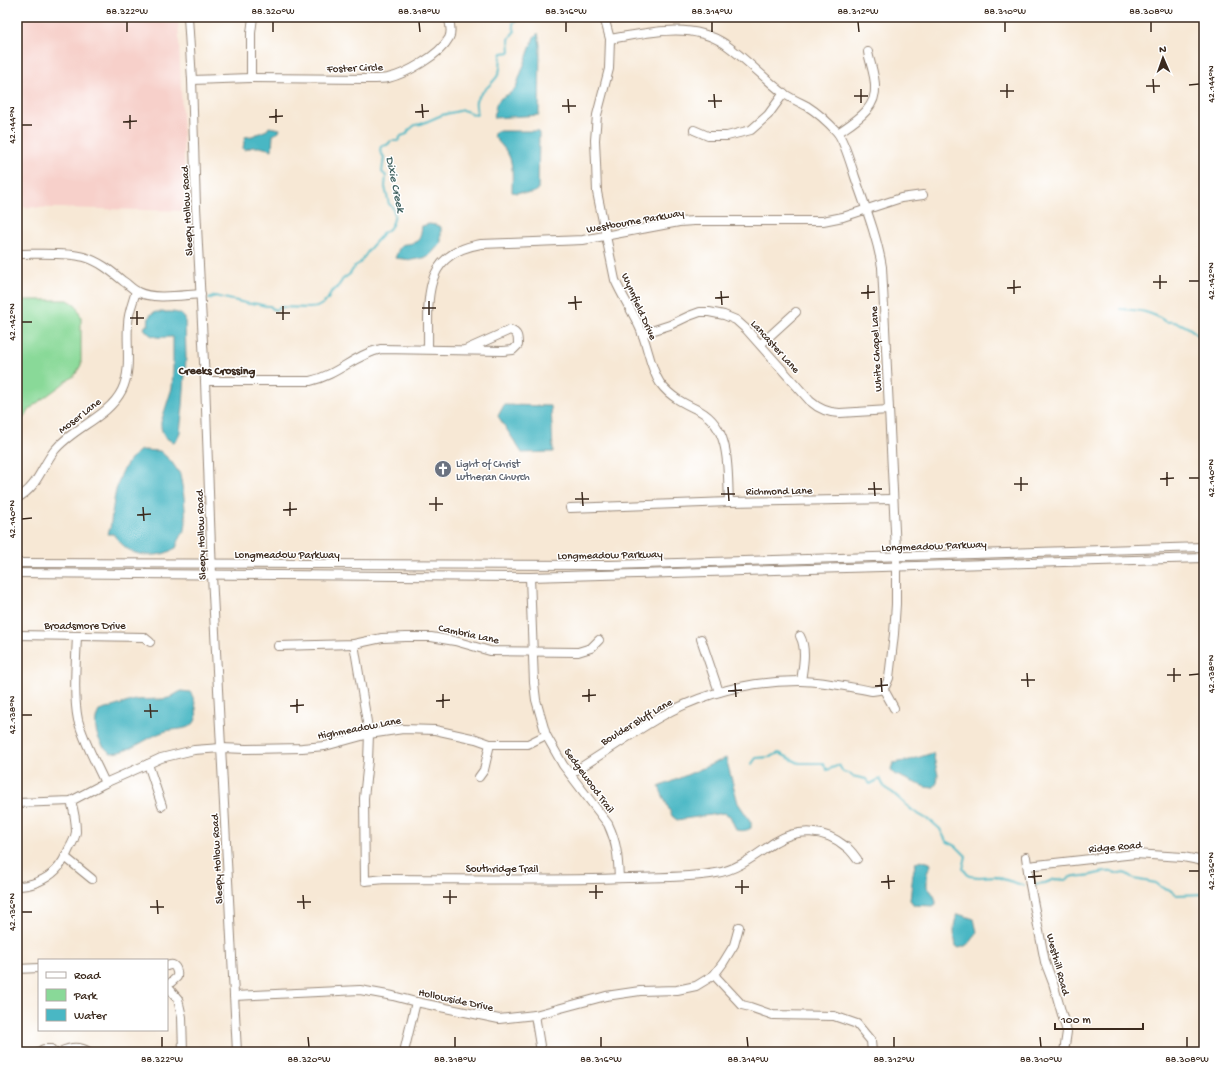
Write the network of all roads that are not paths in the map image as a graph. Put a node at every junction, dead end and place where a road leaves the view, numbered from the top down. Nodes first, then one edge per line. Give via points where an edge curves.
1 (188, 17) edge
2 (253, 17) edge
3 (448, 17) edge
4 (604, 17) edge
5 (610, 38) junction
6 (868, 52) dead end
7 (251, 78) junction
8 (192, 80) junction
9 (784, 94) junction
10 (694, 130) dead end
11 (838, 133) junction
12 (923, 195) dead end
13 (866, 210) junction
14 (605, 236) junction
15 (17, 254) edge
16 (136, 291) junction
17 (201, 294) junction
18 (796, 312) dead end
19 (642, 334) junction
20 (761, 344) junction
21 (428, 349) junction
22 (465, 350) junction
23 (205, 381) junction
24 (889, 410) junction
25 (17, 498) edge
26 (893, 499) junction
27 (729, 502) junction
28 (570, 508) dead end
29 (1204, 547) edge
30 (896, 557) junction
31 (1204, 558) edge
32 (17, 564) edge
33 (212, 564) junction
34 (896, 567) junction
35 (17, 573) edge
36 (212, 575) junction
37 (530, 577) junction
38 (17, 635) edge
39 (77, 636) junction
40 (800, 636) dead end
41 (701, 639) dead end
42 (599, 640) dead end
43 (150, 642) dead end
44 (354, 644) junction
45 (278, 646) dead end
46 (532, 652) junction
47 (801, 681) junction
48 (883, 688) junction
49 (718, 692) junction
50 (894, 708) dead end
51 (369, 734) junction
52 (546, 735) junction
53 (490, 744) junction
54 (221, 748) junction
55 (148, 764) junction
56 (570, 774) junction
57 (479, 777) dead end
58 (105, 783) junction
59 (71, 801) junction
60 (17, 803) edge
61 (162, 806) dead end
62 (65, 857) junction
63 (1026, 857) dead end
64 (857, 859) dead end
65 (1204, 861) edge
66 (1028, 866) junction
67 (619, 878) junction
68 (92, 879) dead end
69 (17, 886) edge
70 (739, 927) dead end
71 (168, 966) edge
72 (38, 968) edge
73 (17, 969) edge
74 (714, 975) junction
75 (168, 985) edge
76 (168, 987) edge
77 (234, 996) junction
78 (416, 1002) junction
79 (535, 1015) junction
80 (39, 1052) edge
81 (54, 1052) edge
82 (60, 1052) edge
83 (89, 1052) edge
84 (184, 1052) edge
85 (237, 1052) edge
86 (404, 1052) edge
87 (541, 1052) edge
88 (872, 1052) edge
89 (1064, 1052) edge

1 - 8 street, Sleepy Hollow Road
2 - 7 street
3 - 7 street, Foster Circle via 449,37 441,48 429,59 388,78
4 - 5 street, Wynnfield Drive
5 - 9 street, White Chapel Lane via 663,31 685,31 712,37 743,58
5 - 14 street, Wynnfield Drive via 609,68 597,115 595,140 597,192
6 - 11 street via 876,85 873,98 866,112
7 - 8 street, Foster Circle
8 - 17 street, Sleepy Hollow Road
9 - 10 street via 768,115 751,130 727,136 708,136
9 - 11 street, White Chapel Lane via 817,113
11 - 13 street, White Chapel Lane via 849,157
12 - 13 street, Westbourne Parkway via 901,198
13 - 14 street, Westbourne Parkway via 823,221 679,222
13 - 24 street, White Chapel Lane via 882,267
14 - 19 street, Wynnfield Drive via 615,280
14 - 21 street, Westbourne Parkway via 582,240 481,244 469,246 452,254 441,264 432,278
15 - 16 street via 83,256 109,269
16 - 17 street via 154,296
16 - 25 street, Moser Lane via 128,323 128,368 122,390 105,410 54,450 31,488
17 - 23 street, Sleepy Hollow Road
18 - 20 street
19 - 20 street, Lancaster Lane via 700,312 709,312 736,320
19 - 27 street, Wynnfield Drive via 660,382 679,400 705,414 720,433 725,446
20 - 24 street, Lancaster Lane via 810,400 823,410 832,413
21 - 22 street
21 - 23 street via 372,351 334,373 310,381
22 - 22 street via 513,350 518,345 518,338 515,332 510,330
23 - 33 street, Sleepy Hollow Road
24 - 26 street, White Chapel Lane
26 - 27 street, Richmond Lane
26 - 30 street, White Chapel Lane
27 - 28 street, Richmond Lane
29 - 30 street, Longmeadow Parkway
30 - 33 street, Longmeadow Parkway via 610,565
30 - 34 street, White Chapel Lane
31 - 34 street, Longmeadow Parkway
32 - 33 street, Longmeadow Parkway
33 - 36 street, Sleepy Hollow Road
34 - 37 street, Longmeadow Parkway
34 - 48 street, White Chapel Lane via 892,660 889,678
35 - 36 street, Longmeadow Parkway
36 - 37 street, Longmeadow Parkway
36 - 54 street, Sleepy Hollow Road
37 - 46 street, Sedgewood Trail
38 - 39 street, Broadsmore Drive
39 - 43 street, Broadsmore Drive via 144,637
39 - 58 street via 75,673 78,720
40 - 47 street via 804,651
41 - 49 street
42 - 46 street, Cambria Lane via 591,648 578,652
44 - 45 street, Cambria Lane
44 - 46 street, Cambria Lane via 382,638 431,637 490,651
44 - 51 street, Southridge Trail
46 - 52 street, Sedgewood Trail via 536,700
47 - 48 street, Boulder Bluff Lane via 872,691
47 - 49 street, Boulder Bluff Lane via 756,684
48 - 50 street
49 - 56 street, Boulder Bluff Lane via 660,717
51 - 53 street, Highmeadow Lane via 413,728 435,730
51 - 54 street, Highmeadow Lane via 325,746
51 - 67 street, Southridge Trail via 364,798 365,881
52 - 53 street, Highmeadow Lane via 528,744
52 - 56 street, Sedgewood Trail
53 - 57 street via 484,770
54 - 55 street, Highmeadow Lane via 194,750
54 - 77 street, Sleepy Hollow Road
55 - 58 street, Highmeadow Lane
55 - 61 street
56 - 67 street, Sedgewood Trail via 608,824 616,845
58 - 59 street
59 - 60 street
59 - 62 street via 76,834
62 - 68 street
62 - 69 street via 56,870 46,878 26,886
63 - 66 street, Westhill Road
64 - 67 street, Southridge Trail via 846,846 831,836 814,831 794,834 776,841 737,866 717,873
65 - 66 street, Ridge Road via 1135,854
66 - 89 street, Westhill Road via 1045,962 1066,1032
70 - 74 street via 729,954
71 - 75 street via 174,966 178,972 177,977
72 - 73 street
74 - 79 street, Hollowside Drive via 696,986 606,996
74 - 88 street via 742,1005 773,1015 834,1016 857,1024 871,1041
76 - 84 street via 178,999
77 - 78 street, Hollowside Drive via 360,990
77 - 85 street, Sleepy Hollow Road
78 - 79 street, Hollowside Drive via 499,1019
78 - 86 street
79 - 87 street
80 - 81 street via 46,1048
82 - 83 street via 76,1048

